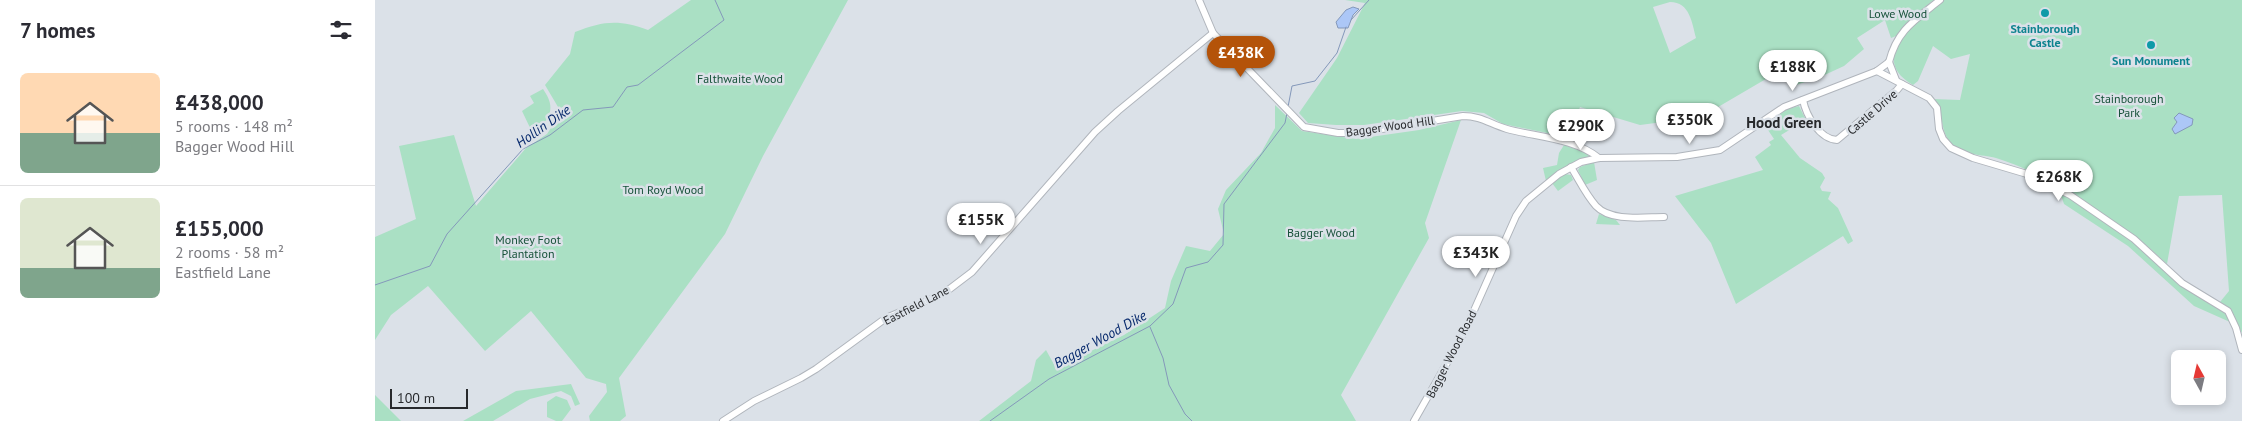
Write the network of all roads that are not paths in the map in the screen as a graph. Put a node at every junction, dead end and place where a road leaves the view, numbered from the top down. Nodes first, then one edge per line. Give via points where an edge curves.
1 (1199, 0) edge
2 (1940, 0) edge
3 (1213, 34) junction
4 (1889, 62) junction
5 (1877, 71) junction
6 (1899, 82) junction
7 (1803, 100) junction
8 (1599, 158) junction
9 (1571, 167) junction
10 (1664, 217) dead end
11 (2242, 350) edge
12 (723, 421) edge
13 (1414, 421) edge

1 - 3 street
2 - 4 street via 1903,31 1895,41
3 - 8 street, Bagger Wood Hill via 1304,127 1357,133 1477,116 1500,127 1572,144
3 - 12 street, Eastfield Lane via 1095,132 972,272 943,294 886,318 816,369 754,400
4 - 5 street
4 - 6 street
5 - 6 street
5 - 7 street
6 - 7 street, Castle Drive via 1877,108 1837,140 1828,138 1808,117
6 - 11 street via 1929,98 1937,108 1939,129 1951,148 2027,174 2070,195 2134,238 2182,283 2228,311
7 - 8 street via 1784,107 1720,150 1677,157
8 - 9 street, Bagger Wood Road
9 - 10 street via 1601,211 1620,216
9 - 13 street, Bagger Wood Road via 1520,208 1464,333

